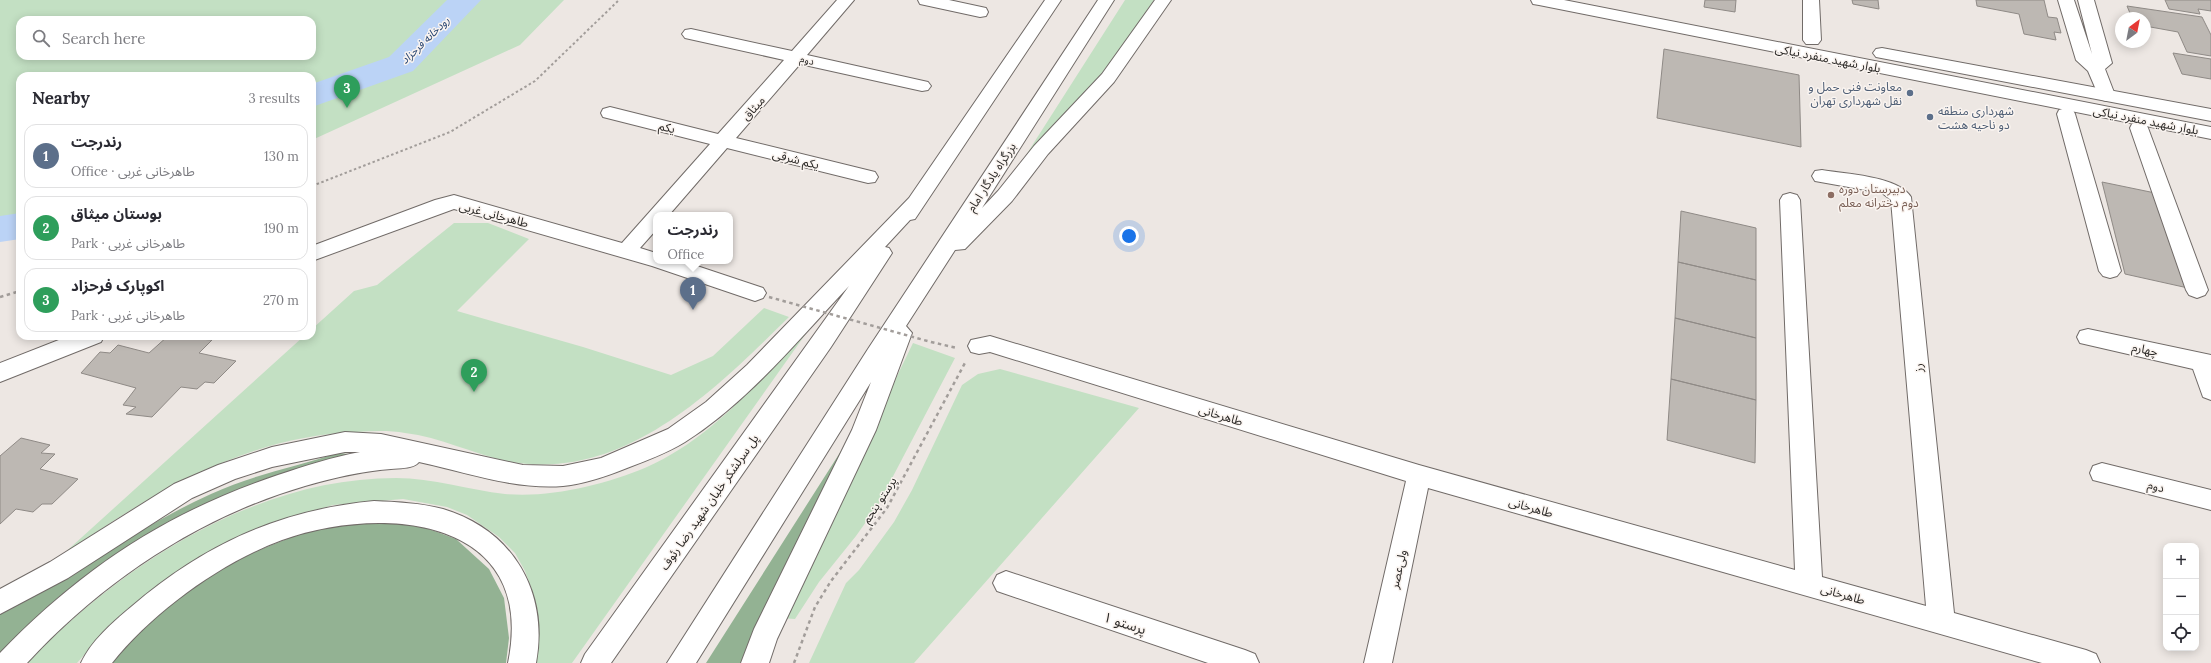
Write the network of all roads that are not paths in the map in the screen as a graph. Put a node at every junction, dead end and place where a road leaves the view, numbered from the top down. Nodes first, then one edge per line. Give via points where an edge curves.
1 (846, 0) edge
2 (926, 0) edge
3 (1053, 0) edge
4 (1106, 0) edge
5 (1163, 0) edge
6 (1539, 0) edge
7 (1811, 0) edge
8 (2066, 0) edge
9 (2086, 0) edge
10 (1606, 7) edge
11 (980, 12) dead end
12 (691, 34) dead end
13 (1812, 40) junction
14 (798, 58) junction
15 (2096, 68) junction
16 (922, 86) dead end
17 (2106, 94) junction
18 (610, 113) dead end
19 (2066, 114) junction
20 (2211, 115) edge
21 (2139, 128) junction
22 (2211, 133) edge
23 (724, 141) junction
24 (2211, 141) edge
25 (1822, 176) dead end
26 (868, 177) dead end
27 (1790, 200) dead end
28 (915, 203) junction
29 (661, 212) edge
30 (653, 221) edge
31 (627, 250) junction
32 (316, 252) edge
33 (653, 259) edge
34 (668, 264) edge
35 (2110, 271) dead end
36 (920, 287) junction
37 (2197, 290) dead end
38 (762, 295) road end
39 (2088, 337) dead end
40 (82, 340) edge
41 (975, 348) road end
42 (2206, 363) edge
43 (0, 373) edge
44 (2211, 391) edge
45 (427, 456) junction
46 (2102, 473) dead end
47 (1419, 475) junction
48 (2211, 500) edge
49 (1006, 583) dead end
50 (1809, 585) junction
51 (0, 602) edge
52 (1941, 622) junction
53 (9, 663) edge
54 (95, 663) edge
55 (522, 663) edge
56 (595, 663) edge
57 (681, 663) edge
58 (755, 663) edge
59 (1245, 663) edge
60 (1378, 663) edge
61 (2086, 663) edge

1 - 14 main road, میثاق
2 - 11 main road
3 - 28 main road
4 - 36 main road, بزرگراه یادگار امام
5 - 36 main road via 1108,78 1041,150 1005,196
6 - 10 main road, بلوار شهید منفرد نیاکی
7 - 13 main road
8 - 15 main road via 2085,60
9 - 15 main road via 2103,63
10 - 13 main road, بلوار شهید منفرد نیاکی
10 - 19 main road via 1686,39
10 - 22 main road, بلوار شهید منفرد نیاکی
12 - 14 main road, دوم
13 - 17 main road, بلوار شهید منفرد نیاکی
14 - 16 main road, دوم
14 - 23 main road, میثاق
15 - 17 main road
17 - 20 main road, بلوار شهید منفرد نیاکی
18 - 23 main road, یکم
19 - 21 main road
19 - 35 main road
21 - 24 main road
21 - 37 main road
23 - 26 main road, یکم شرقی
23 - 29 main road, میثاق
25 - 52 main road, رز via 1888,188 1901,197
27 - 50 main road
28 - 45 main road via 755,371 714,408 676,436 603,467 563,476 523,475
28 - 56 main road, پل سرلشکر خلبان شهید رضا رئوف via 823,341
30 - 31 main road, میثاق
31 - 32 main road, طاهرخانی غربی via 454,202
31 - 33 main road, طاهرخانی غربی
34 - 38 main road
36 - 57 main road, بزرگراه یادگار امام
36 - 58 main road via 864,430 764,638
39 - 42 main road, چهارم
40 - 43 main road
41 - 47 main road, طاهرخانی via 990,344
42 - 44 main road
45 - 51 main road via 381,444 345,442 272,457 227,472 183,491 59,570
45 - 53 main road via 362,462 338,468 254,493 207,513 169,533 80,594 29,640
46 - 48 main road, دوم
47 - 50 main road, طاهرخانی
47 - 60 main road, ولی‌عصر
49 - 59 main road, پرستو ۱
50 - 52 main road, طاهرخانی
52 - 61 main road, طاهرخانی
54 - 55 main road via 108,645 153,606 185,581 227,555 273,532 315,519 377,511 406,512 434,517 463,528 494,548 512,573 523,599 526,644

